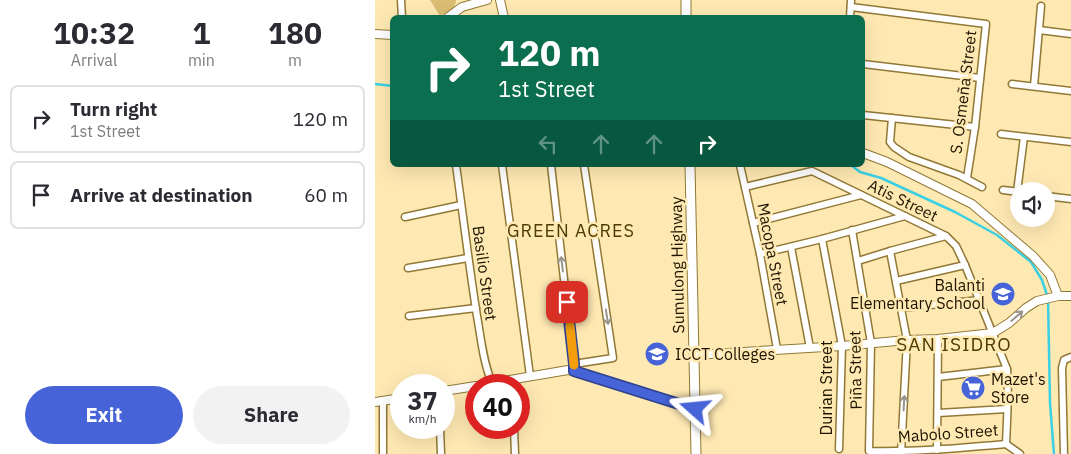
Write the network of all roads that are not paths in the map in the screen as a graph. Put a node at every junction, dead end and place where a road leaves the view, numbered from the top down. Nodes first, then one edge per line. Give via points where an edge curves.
1 (401, 0) edge
2 (487, 0) edge
3 (500, 0) edge
4 (686, 0) edge
5 (461, 3) edge
6 (851, 3) edge
7 (1041, 6) dead end
8 (403, 15) edge
9 (450, 15) edge
10 (503, 15) edge
11 (687, 15) edge
12 (1039, 30) junction
13 (375, 34) edge
14 (1071, 34) edge
15 (390, 35) edge
16 (865, 64) edge
17 (980, 78) junction
18 (1012, 84) dead end
19 (1034, 86) junction
20 (1071, 91) edge
21 (865, 115) edge
22 (892, 118) junction
23 (975, 127) junction
24 (1001, 134) dead end
25 (1024, 137) junction
26 (1071, 142) edge
27 (865, 154) edge
28 (456, 167) edge
29 (503, 167) edge
30 (551, 167) edge
31 (584, 167) edge
32 (690, 167) edge
33 (740, 167) edge
34 (967, 178) junction
35 (1019, 182) edge
36 (745, 187) junction
37 (983, 187) dead end
38 (1003, 190) dead end
39 (1010, 191) edge
40 (861, 195) junction
41 (1055, 197) edge
42 (1071, 199) edge
43 (461, 204) junction
44 (905, 216) junction
45 (405, 217) dead end
46 (753, 222) junction
47 (852, 230) junction
48 (946, 236) junction
49 (821, 239) junction
50 (791, 247) junction
51 (890, 251) junction
52 (760, 254) junction
53 (468, 258) junction
54 (858, 261) junction
55 (965, 265) junction
56 (408, 268) dead end
57 (896, 281) junction
58 (1058, 296) junction
59 (1071, 296) edge
60 (980, 300) junction
61 (476, 308) junction
62 (901, 308) junction
63 (409, 316) dead end
64 (993, 333) junction
65 (938, 339) junction
66 (907, 340) junction
67 (871, 343) junction
68 (841, 346) junction
69 (810, 348) junction
70 (777, 349) junction
71 (694, 355) junction
72 (1071, 357) edge
73 (574, 368) junction
74 (1007, 369) junction
75 (489, 374) edge
76 (529, 374) edge
77 (530, 376) edge
78 (938, 377) junction
79 (379, 401) edge
80 (695, 409) junction
81 (1007, 409) junction
82 (938, 413) junction
83 (440, 439) edge
84 (514, 439) edge
85 (1006, 444) junction
86 (839, 449) dead end
87 (869, 450) joint
88 (937, 450) junction
89 (902, 453) edge
90 (383, 454) edge
91 (441, 454) edge
92 (515, 454) edge
93 (696, 454) edge
94 (1020, 454) edge
95 (1064, 454) edge

1 - 8 street
2 - 5 street
3 - 10 street
4 - 11 main road
5 - 9 street
6 - 17 street, S. Osmeña Street via 986,24
7 - 12 street
12 - 14 street
12 - 19 street
13 - 15 street
16 - 17 street
17 - 23 street, S. Osmeña Street
18 - 19 street
19 - 20 street
21 - 22 street
22 - 23 street
22 - 34 street via 890,142 894,147
23 - 34 street, S. Osmeña Street
24 - 25 street
25 - 26 street
25 - 35 street
27 - 58 street via 972,204 1033,256 1050,276
28 - 43 street, Basilio Street
29 - 76 street
73 -> 30 street
31 -> 73 street via 613,358
32 - 71 main road, Sumulong Highway
33 - 36 street, Macopa Street
34 - 37 street
36 - 40 street, Atis Street via 812,171
36 - 46 street, Macopa Street
38 - 39 street
40 - 44 street, Atis Street
40 - 46 street
41 - 42 street
43 - 45 street
43 - 53 street, Basilio Street
44 - 47 street
44 - 48 street, Atis Street
46 - 52 street, Macopa Street
47 - 49 street
47 - 54 street, Piña Street
48 - 51 street
48 - 55 street, Atis Street via 956,246
49 - 50 street
49 - 68 street, Durian Street
50 - 52 street
50 - 69 street
51 - 54 street
51 - 57 street
52 - 70 street, Macopa Street
53 - 56 street
53 - 61 street, Basilio Street
54 - 67 street, Piña Street
55 - 57 street
55 - 60 street, Atis Street
57 - 62 street
58 - 59 street
64 -> 58 street via 1037,301
60 - 62 street
60 - 64 street, Atis Street
61 - 63 street
61 - 75 street, Basilio Street
62 - 66 street
64 - 65 street
64 - 74 street, Mabolo Street
65 - 66 street
65 - 78 street
66 - 67 street
89 -> 66 street
67 - 68 street
67 - 87 street, Piña Street
68 - 69 street
68 - 86 street, Durian Street
69 - 70 street
70 - 71 street
71 - 80 main road, Sumulong Highway
72 - 95 street via 1064,360 1062,368
73 - 77 street
73 - 80 street
74 - 78 street
74 - 81 street, Mabolo Street
78 - 82 street
79 - 90 street
80 - 93 main road, Sumulong Highway
81 - 82 street
81 - 85 street, Mabolo Street
82 - 88 street
83 - 91 street
84 - 92 street
85 - 88 street, Mabolo Street
85 - 94 street
87 - 89 street, Mabolo Street
88 - 89 street, Mabolo Street

